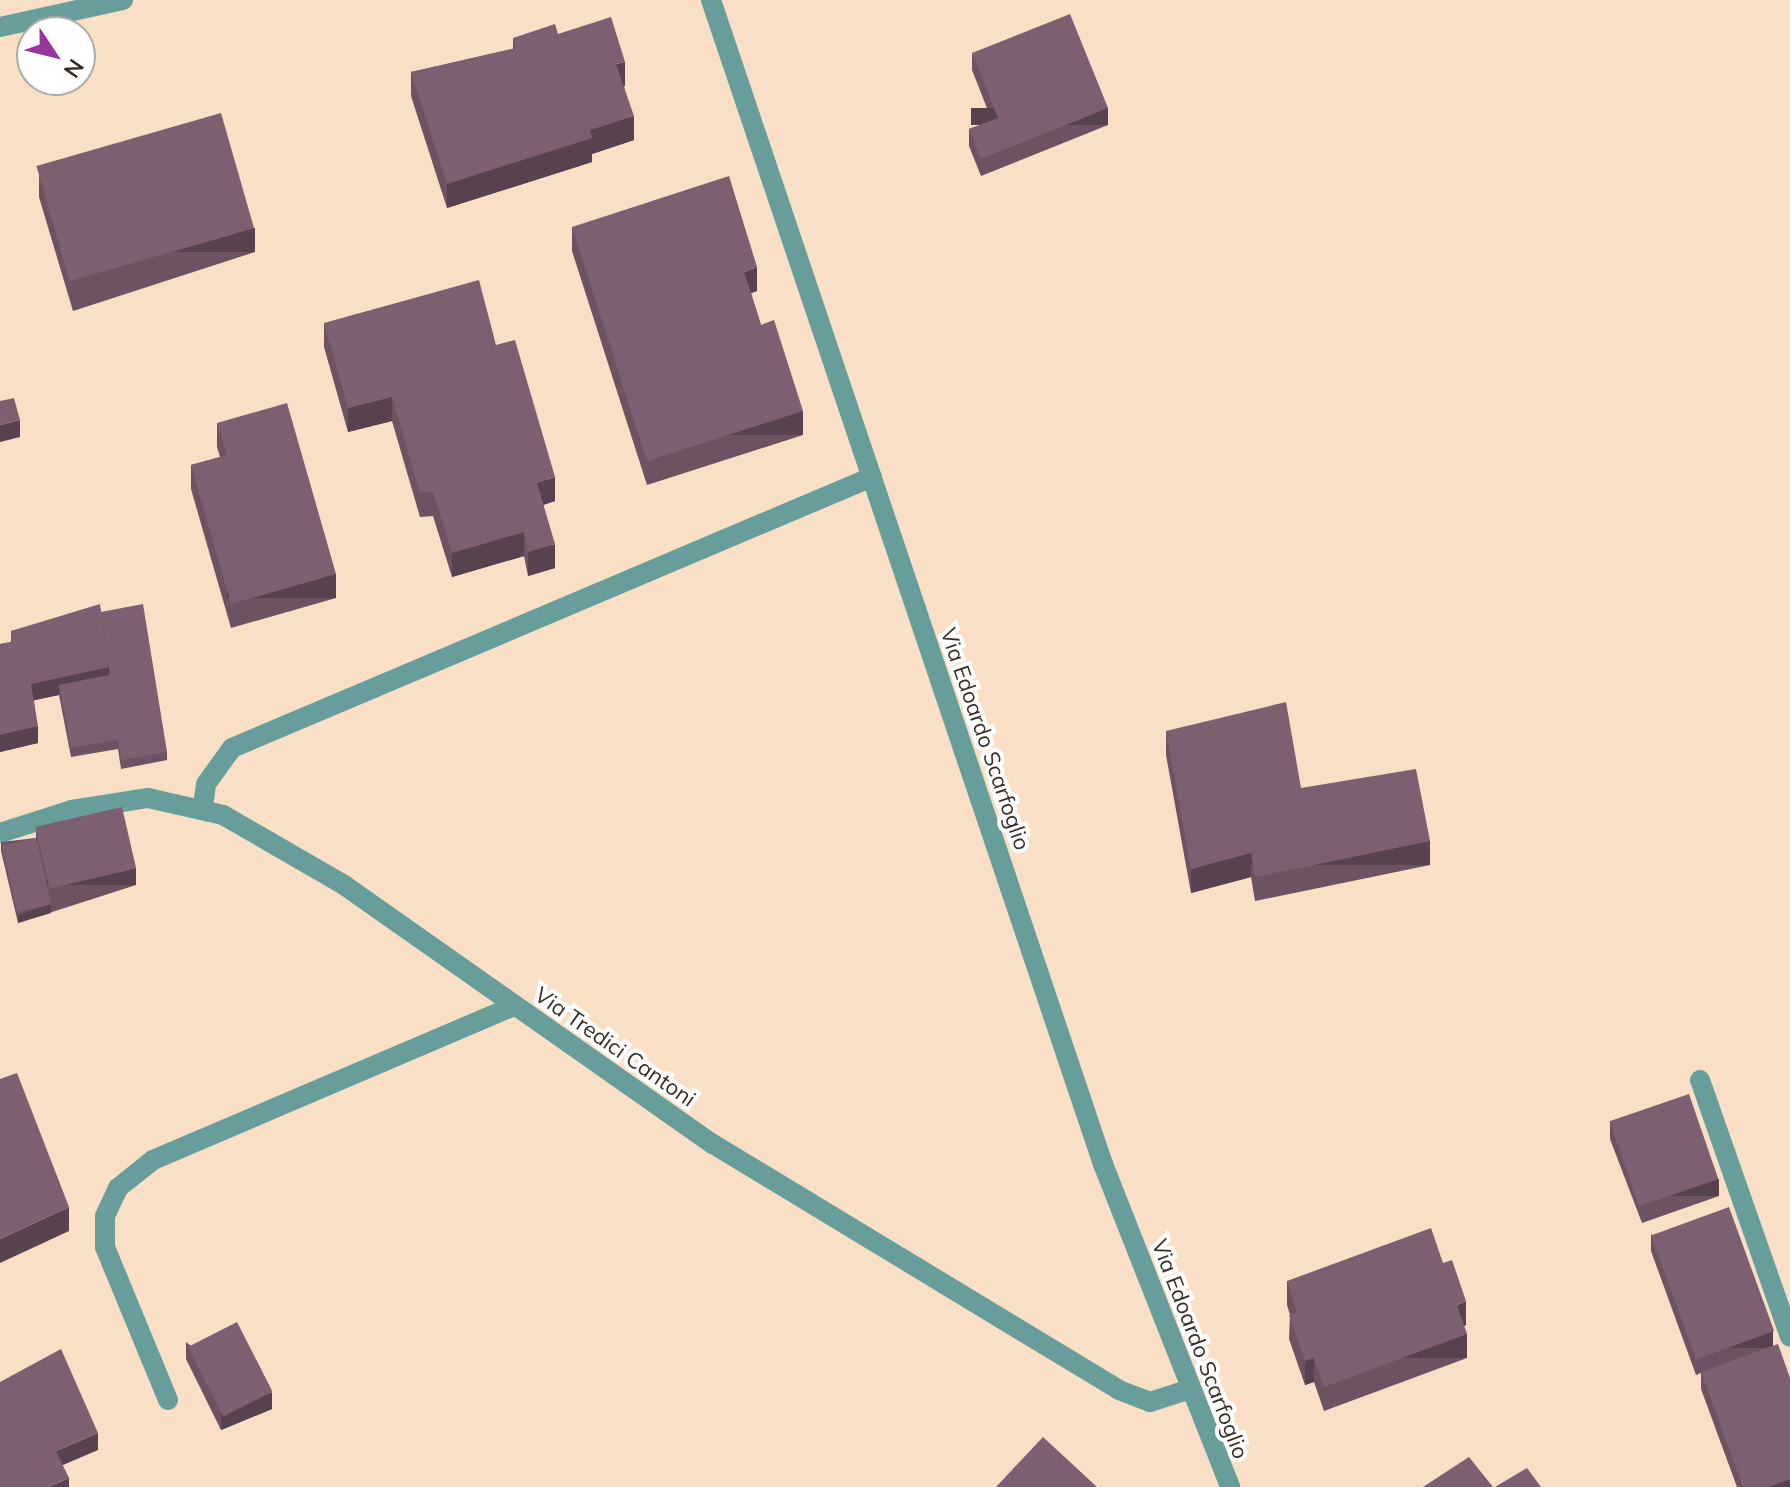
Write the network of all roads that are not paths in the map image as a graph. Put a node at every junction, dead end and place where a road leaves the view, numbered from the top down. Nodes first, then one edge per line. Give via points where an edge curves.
1 (123, 0) edge
2 (711, 0) edge
3 (0, 27) edge
4 (872, 477) junction
5 (203, 806) junction
6 (0, 833) edge
7 (514, 1006) junction
8 (1700, 1080) dead end
9 (1790, 1337) edge
10 (1188, 1390) junction
11 (168, 1400) dead end
12 (1230, 1487) edge

1 - 3 street
2 - 4 street, Via Edoardo Scarfoglio
4 - 5 street via 232,748 206,784
4 - 10 street, Via Edoardo Scarfoglio via 1103,1164
5 - 6 street, Via Tredici Cantoni via 148,798 72,810
5 - 7 street, Via Tredici Cantoni via 319,868
7 - 10 street, Via Tredici Cantoni via 713,1144 1128,1395 1159,1402
7 - 11 street via 153,1160 118,1188 105,1216 105,1247
8 - 9 street
10 - 12 street, Via Edoardo Scarfoglio

